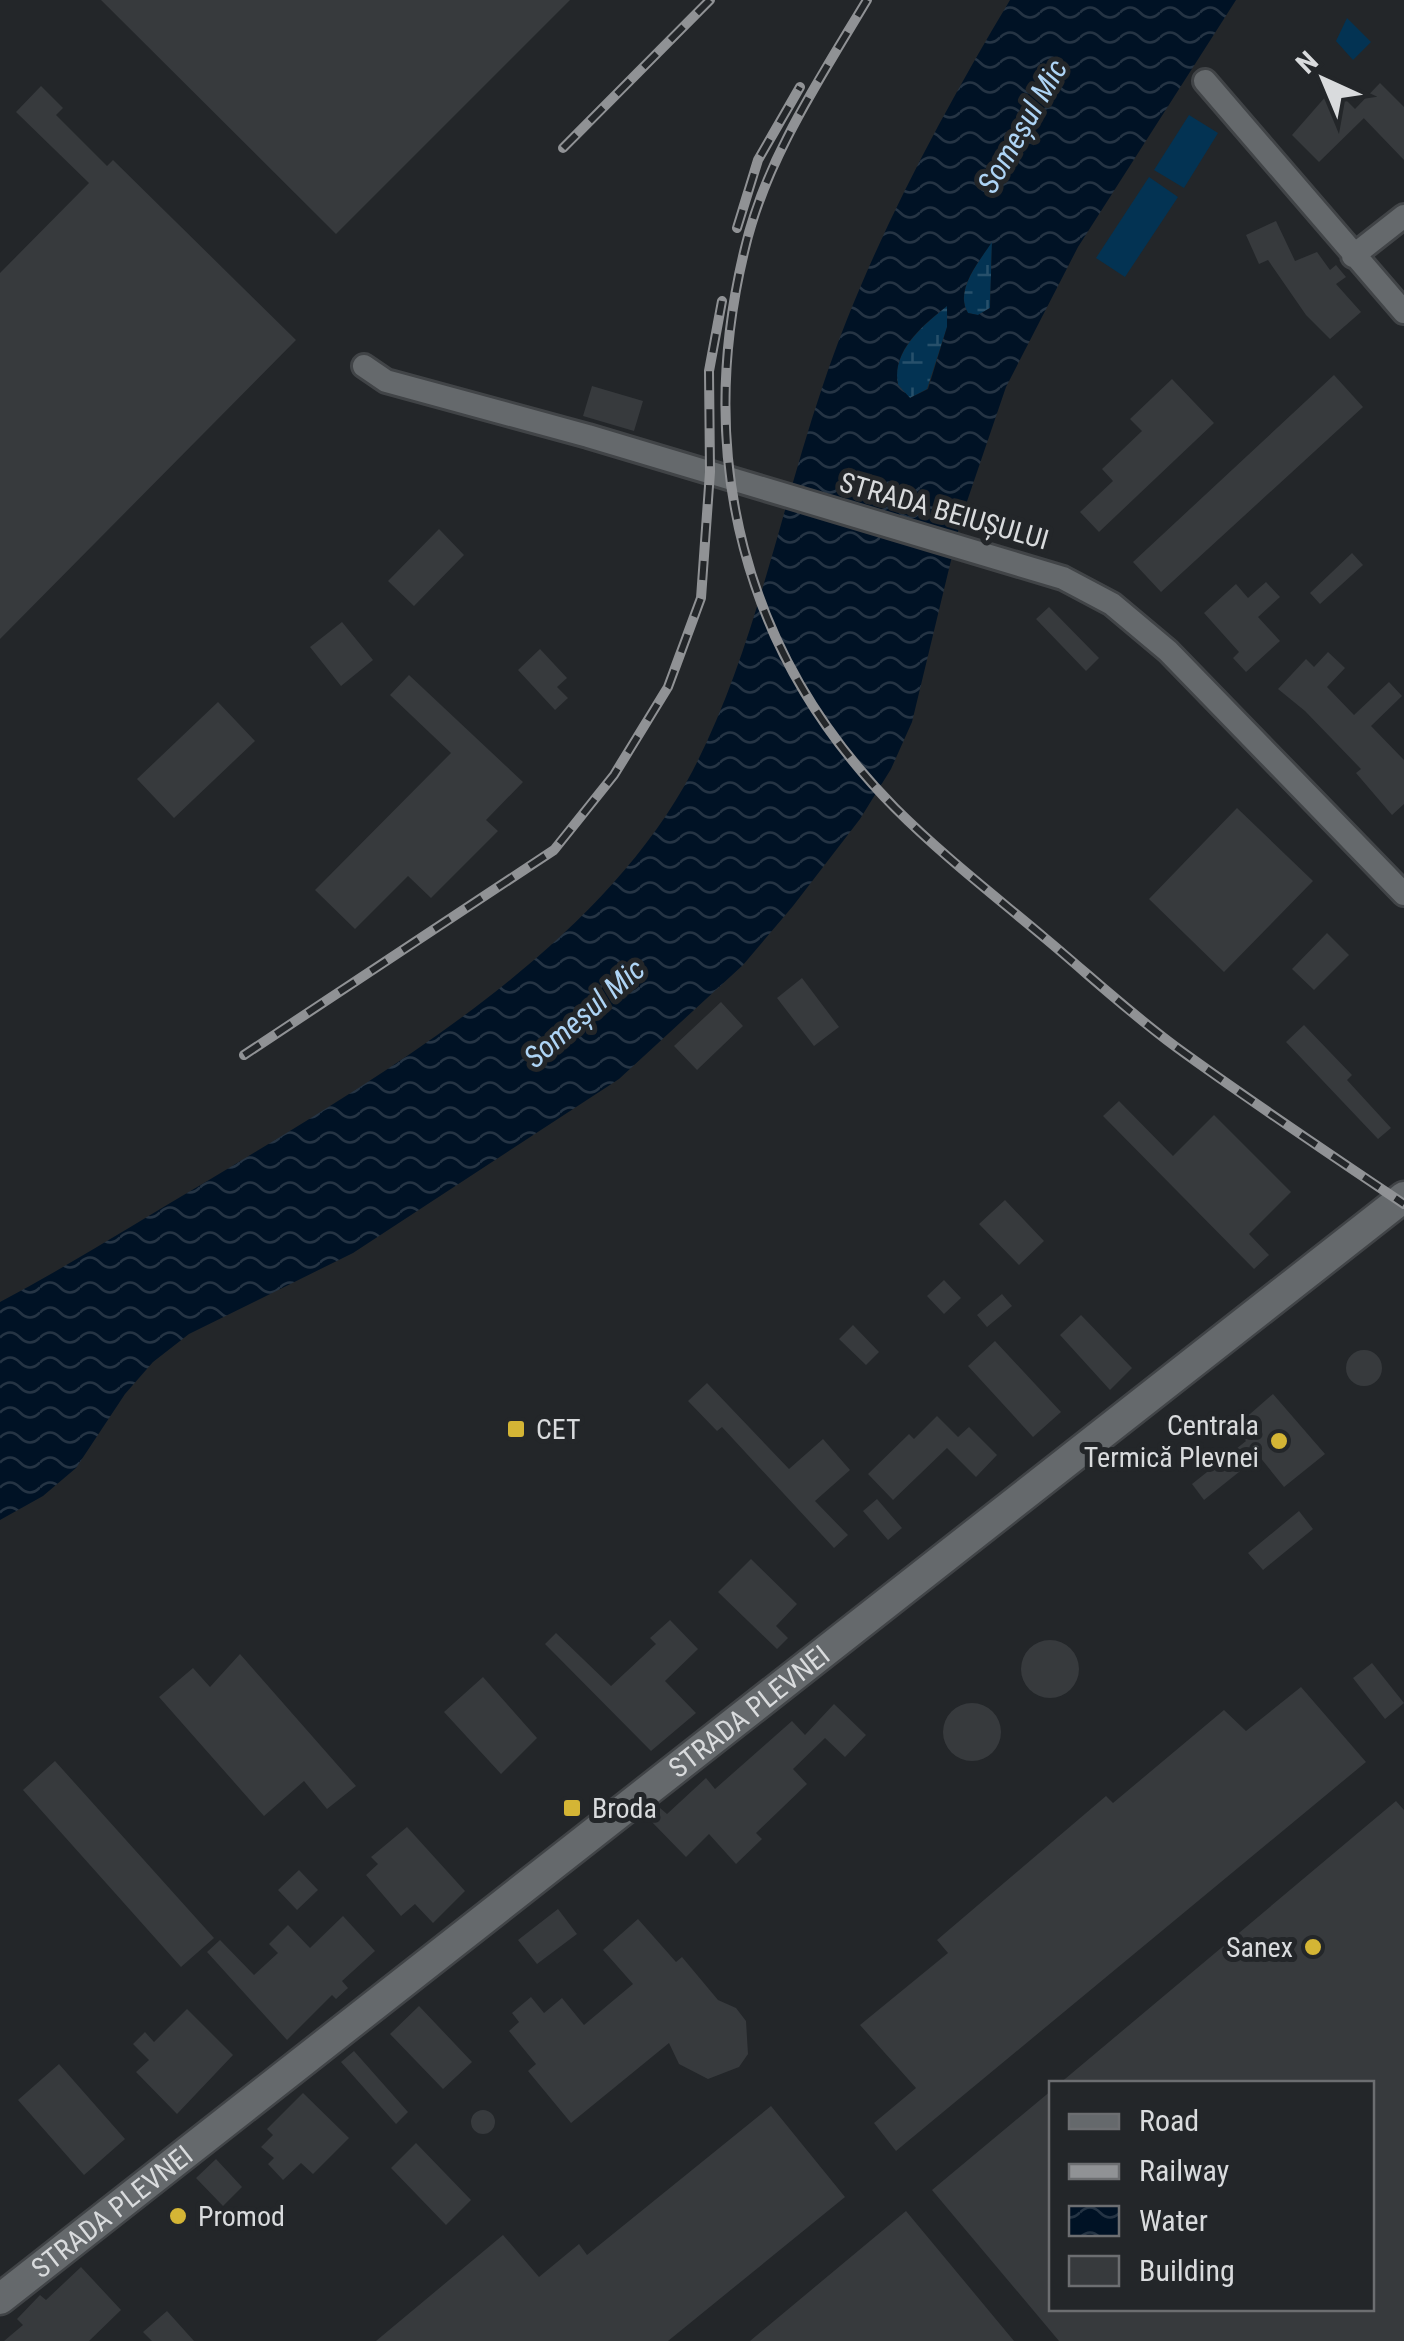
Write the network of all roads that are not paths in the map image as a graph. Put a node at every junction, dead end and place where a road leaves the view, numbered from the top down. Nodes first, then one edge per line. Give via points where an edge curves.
1 (1205, 81) dead end
2 (1404, 216) edge
3 (1353, 256) junction
4 (1404, 312) edge
5 (364, 366) dead end
6 (1404, 894) edge
7 (1404, 1197) edge
8 (0, 2299) edge

1 - 3 street
2 - 3 street
3 - 4 street
5 - 6 street, STRADA BEIUȘULUI via 400,385 1063,578 1112,604 1168,651
7 - 8 main road, STRADA PLEVNEI

